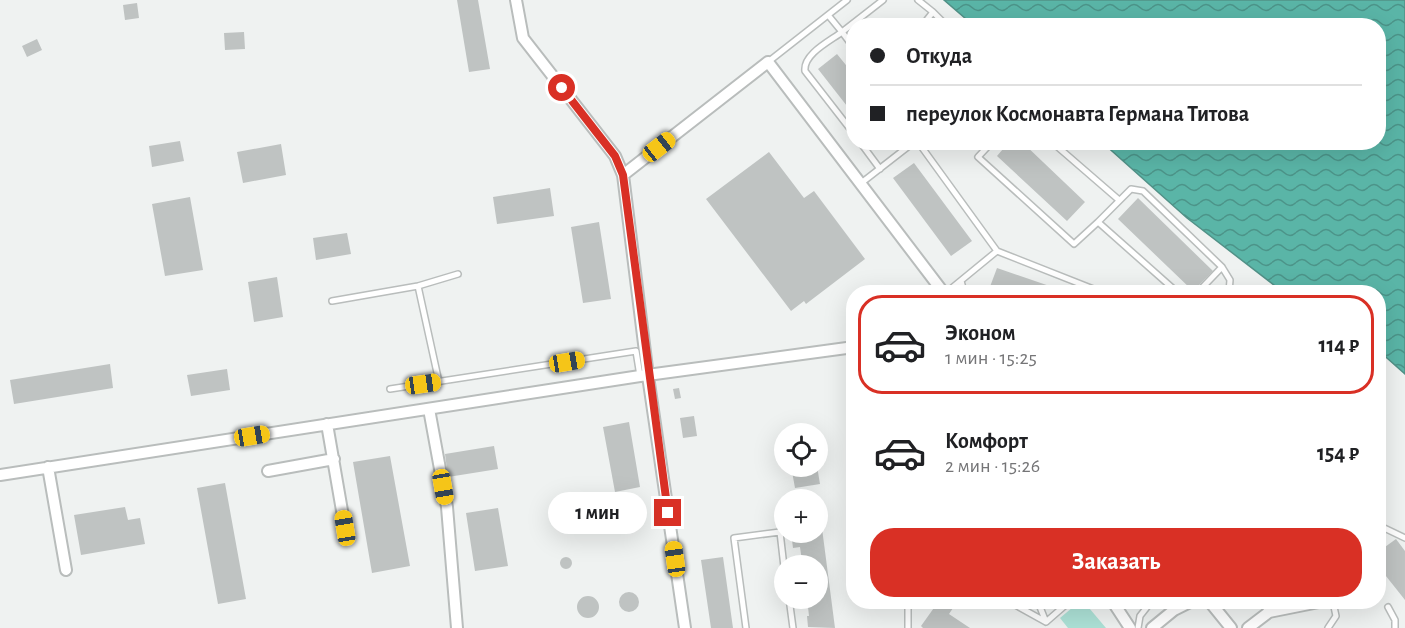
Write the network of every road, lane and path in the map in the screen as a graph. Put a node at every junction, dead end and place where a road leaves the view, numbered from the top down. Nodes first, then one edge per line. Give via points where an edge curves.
1 (516, 0) edge
2 (847, 0) edge
3 (883, 0) edge
4 (918, 0) edge
5 (933, 12) junction
6 (828, 15) junction
7 (860, 18) edge
8 (928, 18) edge
9 (939, 18) edge
10 (846, 29) edge
11 (842, 32) junction
12 (846, 37) edge
13 (768, 62) junction
14 (846, 124) edge
15 (866, 150) edge
16 (905, 150) edge
17 (922, 150) edge
18 (985, 150) edge
19 (1061, 150) edge
20 (880, 169) junction
21 (623, 175) junction
22 (860, 184) junction
23 (1119, 200) junction
24 (1098, 222) junction
25 (997, 251) junction
26 (1222, 267) junction
27 (459, 274) dead end
28 (961, 281) junction
29 (939, 285) edge
30 (955, 285) edge
31 (962, 285) edge
32 (1083, 285) edge
33 (1169, 285) edge
34 (1205, 285) edge
35 (1230, 285) edge
36 (418, 286) junction
37 (332, 301) dead end
38 (846, 348) edge
39 (644, 376) junction
40 (439, 382) junction
41 (390, 389) dead end
42 (429, 409) junction
43 (327, 424) junction
44 (334, 459) junction
45 (48, 467) junction
46 (268, 471) dead end
47 (0, 475) edge
48 (345, 528) dead end
49 (1386, 529) edge
50 (1405, 538) edge
51 (783, 555) edge
52 (66, 570) dead end
53 (1388, 607) dead end
54 (790, 609) edge
55 (908, 609) edge
56 (1023, 609) edge
57 (1041, 609) edge
58 (1061, 609) edge
59 (1118, 609) edge
60 (1146, 609) edge
61 (1176, 609) edge
62 (1216, 609) edge
63 (1267, 609) edge
64 (1284, 609) edge
65 (1334, 609) edge
66 (1269, 612) junction
67 (1046, 622) junction
68 (457, 628) edge
69 (684, 628) edge
70 (746, 628) edge
71 (793, 628) edge
72 (908, 628) edge
73 (1130, 628) edge
74 (1138, 628) edge
75 (1152, 628) edge
76 (1231, 628) edge
77 (1248, 628) edge
78 (1328, 628) edge
79 (1395, 628) edge

1 - 21 street via 523,38 615,156
2 - 6 lane
3 - 7 lane
4 - 5 lane
5 - 8 lane
5 - 9 lane
6 - 11 lane
6 - 13 lane
10 - 11 lane
11 - 12 lane
11 - 14 lane via 804,66
13 - 21 street
13 - 22 street
15 - 20 lane
16 - 20 lane
17 - 25 lane
18 - 24 lane via 978,157 1074,244
19 - 23 lane
20 - 22 lane
21 - 39 street
22 - 29 street
23 - 24 lane
23 - 26 lane via 1131,189 1148,193
24 - 33 lane
25 - 28 lane
25 - 32 lane
26 - 34 lane
26 - 35 lane
27 - 36 lane
28 - 30 lane
28 - 31 lane
36 - 37 lane
36 - 40 lane
38 - 39 street
39 - 40 lane via 636,351
39 - 42 street
39 - 69 street
40 - 41 lane
42 - 43 street
42 - 68 street via 447,507
43 - 44 street
43 - 45 street
44 - 46 street
44 - 48 street
45 - 47 street
45 - 52 street
49 - 50 lane
51 - 70 lane via 780,532 734,538
53 - 79 lane
54 - 71 lane
55 - 72 lane
56 - 67 lane
57 - 67 lane
58 - 67 lane
59 - 73 street
60 - 74 lane
61 - 75 street
62 - 76 street
63 - 66 lane
64 - 66 street
65 - 78 lane via 1336,616
66 - 77 street

